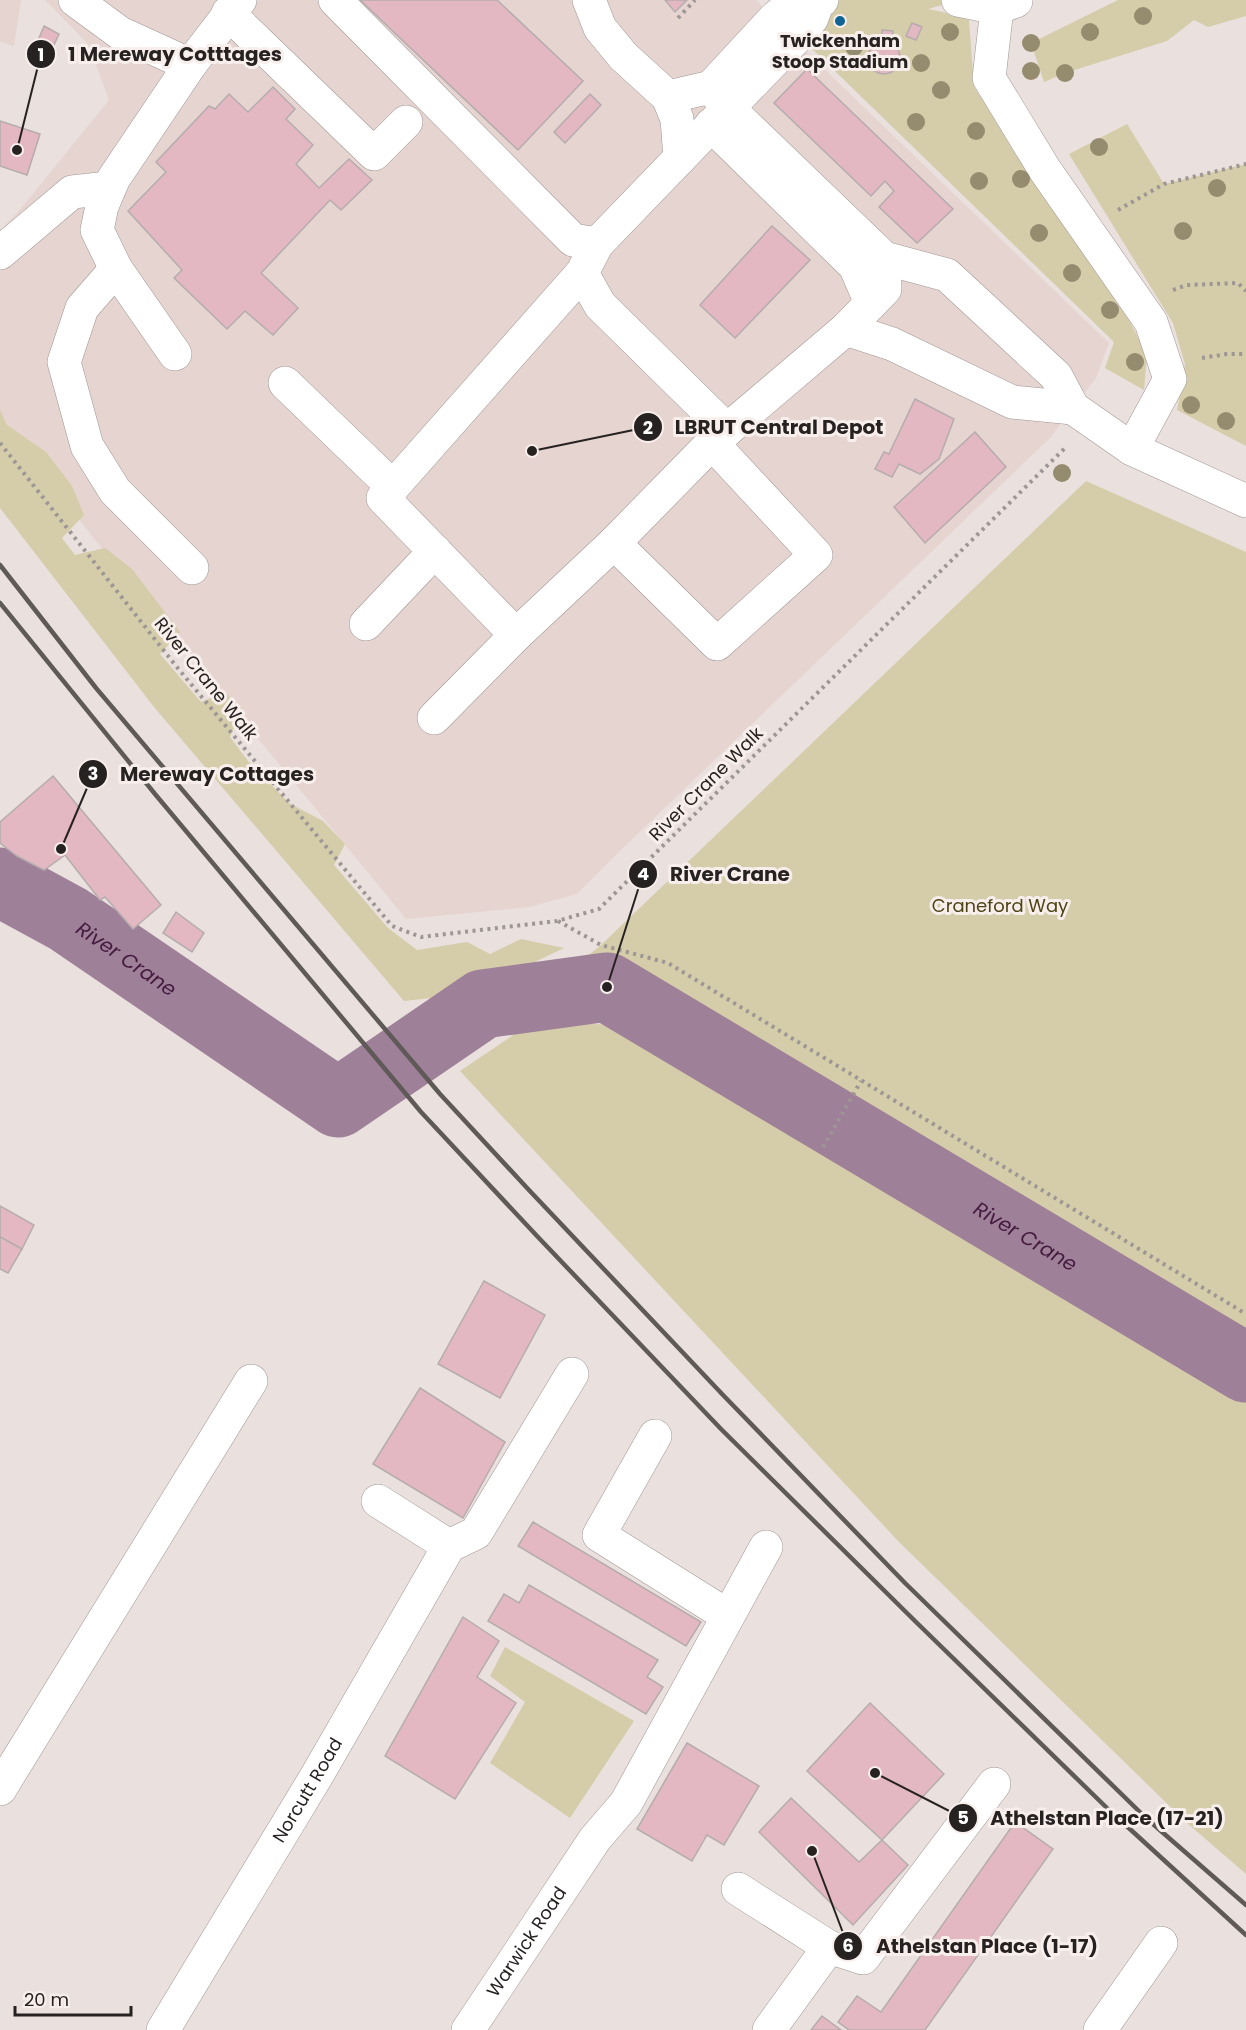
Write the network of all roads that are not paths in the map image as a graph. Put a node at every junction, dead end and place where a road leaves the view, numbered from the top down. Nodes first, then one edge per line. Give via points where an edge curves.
1 (75, 0) edge
2 (335, 0) edge
3 (589, 0) edge
4 (958, 0) edge
5 (820, 1) edge
6 (1008, 4) edge
7 (234, 7) edge
8 (190, 65) junction
9 (668, 97) junction
10 (717, 107) junction
11 (406, 122) dead end
12 (680, 158) junction
13 (109, 188) junction
14 (597, 244) junction
15 (0, 253) edge
16 (116, 269) junction
17 (582, 273) junction
18 (880, 283) junction
19 (846, 329) junction
20 (175, 354) dead end
21 (285, 383) dead end
22 (1082, 415) junction
23 (719, 437) junction
24 (1132, 449) junction
25 (393, 487) junction
26 (1246, 501) edge
27 (614, 543) junction
28 (435, 551) junction
29 (192, 568) dead end
30 (366, 624) dead end
31 (516, 636) junction
32 (434, 718) dead end
33 (572, 1374) dead end
34 (251, 1381) dead end
35 (655, 1436) dead end
36 (378, 1501) dead end
37 (449, 1546) junction
38 (766, 1547) dead end
39 (728, 1616) junction
40 (994, 1784) dead end
41 (0, 1790) edge
42 (738, 1889) dead end
43 (1161, 1943) dead end
44 (829, 1947) junction
45 (163, 2030) edge
46 (468, 2030) edge
47 (769, 2030) edge
48 (1100, 2030) edge

1 - 8 street via 120,33
2 - 14 street via 573,240
3 - 9 street via 600,28 623,56
4 - 6 street
5 - 10 street via 812,18
6 - 24 street via 989,78 1045,170 1151,322 1170,379
7 - 8 street
7 - 11 street via 374,154
8 - 13 street
9 - 10 street
9 - 12 street via 677,119
10 - 12 street
10 - 18 street
10 - 18 street via 855,266
12 - 14 street
13 - 15 street via 72,192
13 - 16 street via 97,230
14 - 17 street
16 - 20 street
16 - 29 street via 82,308 64,362 87,446 115,490
17 - 23 street via 600,305
17 - 25 street
18 - 19 street
18 - 22 street via 947,276 1056,376
19 - 22 street via 892,344 1012,402
19 - 23 street
21 - 25 street
22 - 24 street
23 - 27 street
23 - 27 street via 816,555 717,644
24 - 26 street
25 - 28 street via 383,498
27 - 31 street
28 - 30 street
28 - 31 street
31 - 32 street
33 - 37 street via 476,1533
34 - 41 street
35 - 39 street via 599,1535
36 - 37 street
37 - 45 street, Norcutt Road via 316,1777
38 - 39 street, Warwick Road
39 - 46 street, Warwick Road via 626,1803 586,1852
40 - 44 street via 863,1958
42 - 44 street
43 - 48 street
44 - 47 street

